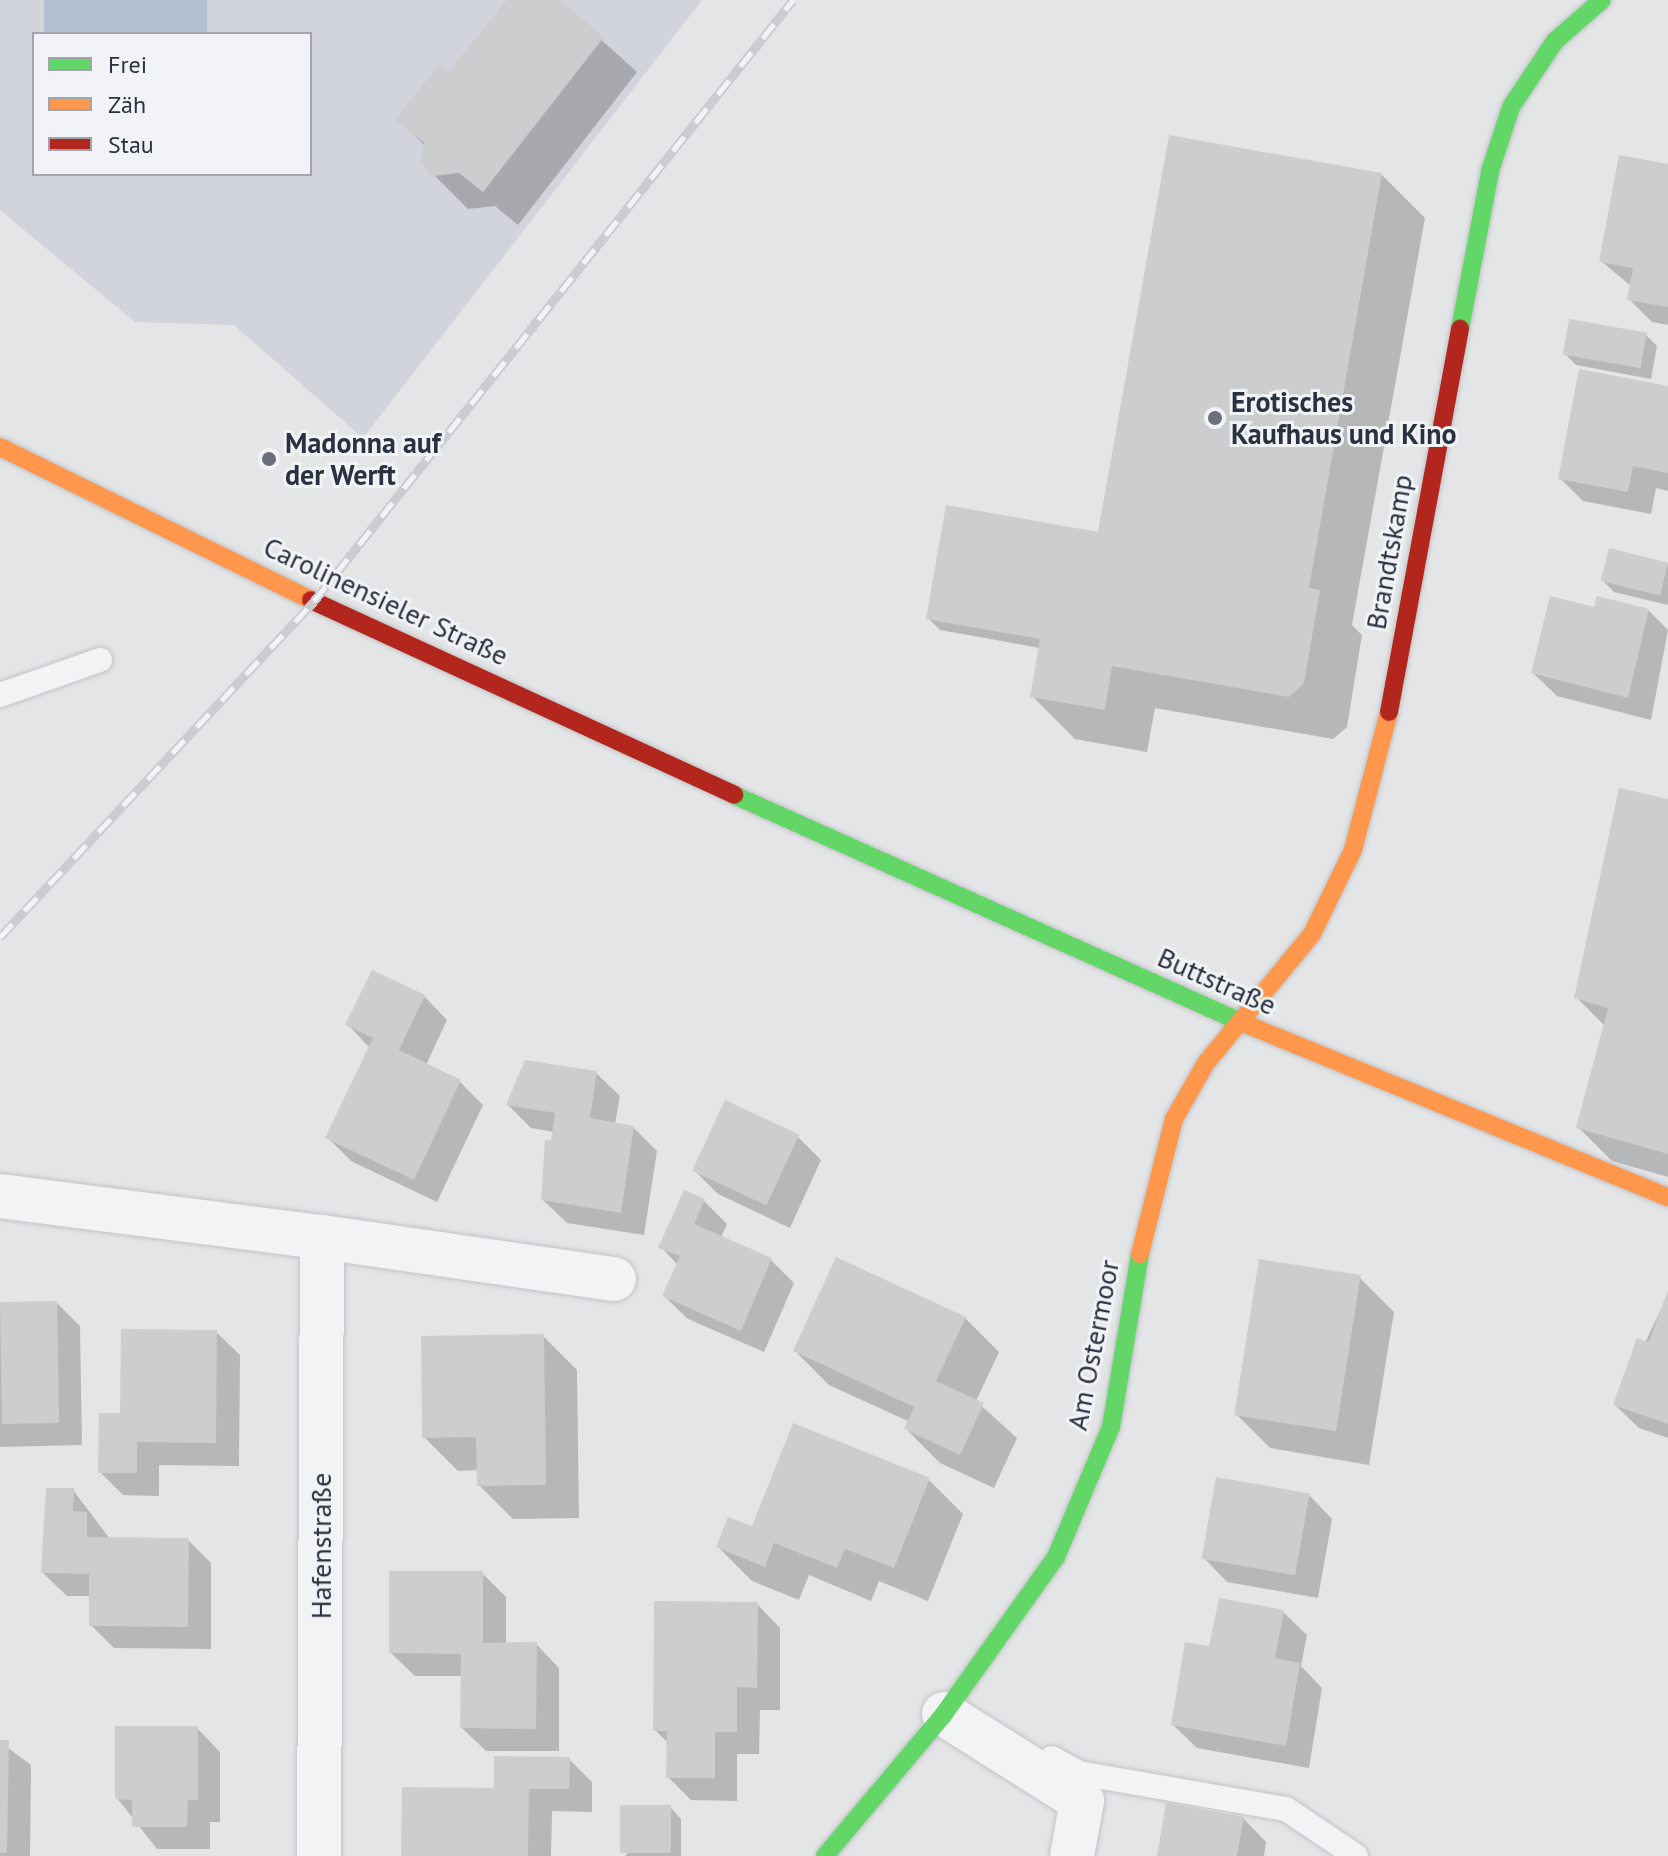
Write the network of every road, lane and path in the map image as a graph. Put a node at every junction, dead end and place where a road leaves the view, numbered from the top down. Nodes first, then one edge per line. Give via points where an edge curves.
1 (1602, 0) edge
2 (0, 447) edge
3 (100, 660) dead end
4 (0, 695) edge
5 (750, 801) joint
6 (1241, 1022) junction
7 (0, 1196) edge
8 (1668, 1197) edge
9 (322, 1237) junction
10 (614, 1279) dead end
11 (949, 1708) junction
12 (319, 1856) edge
13 (825, 1856) edge
14 (1072, 1856) edge
15 (1356, 1856) edge

1 - 6 street, Brandtskamp via 1555,41 1511,107 1475,241 1381,754 1353,850 1312,934
2 - 5 street, Carolinensieler Straße
3 - 4 lane
5 - 6 street, Buttstraße
6 - 8 street, Buttstraße
6 - 11 street, Am Ostermoor via 1174,1119 1150,1191 1111,1427 1056,1557
7 - 9 street
9 - 10 street
9 - 12 street, Hafenstraße
11 - 13 street, Am Ostermoor
11 - 14 street via 1082,1801
11 - 15 lane via 1079,1773 1286,1809

